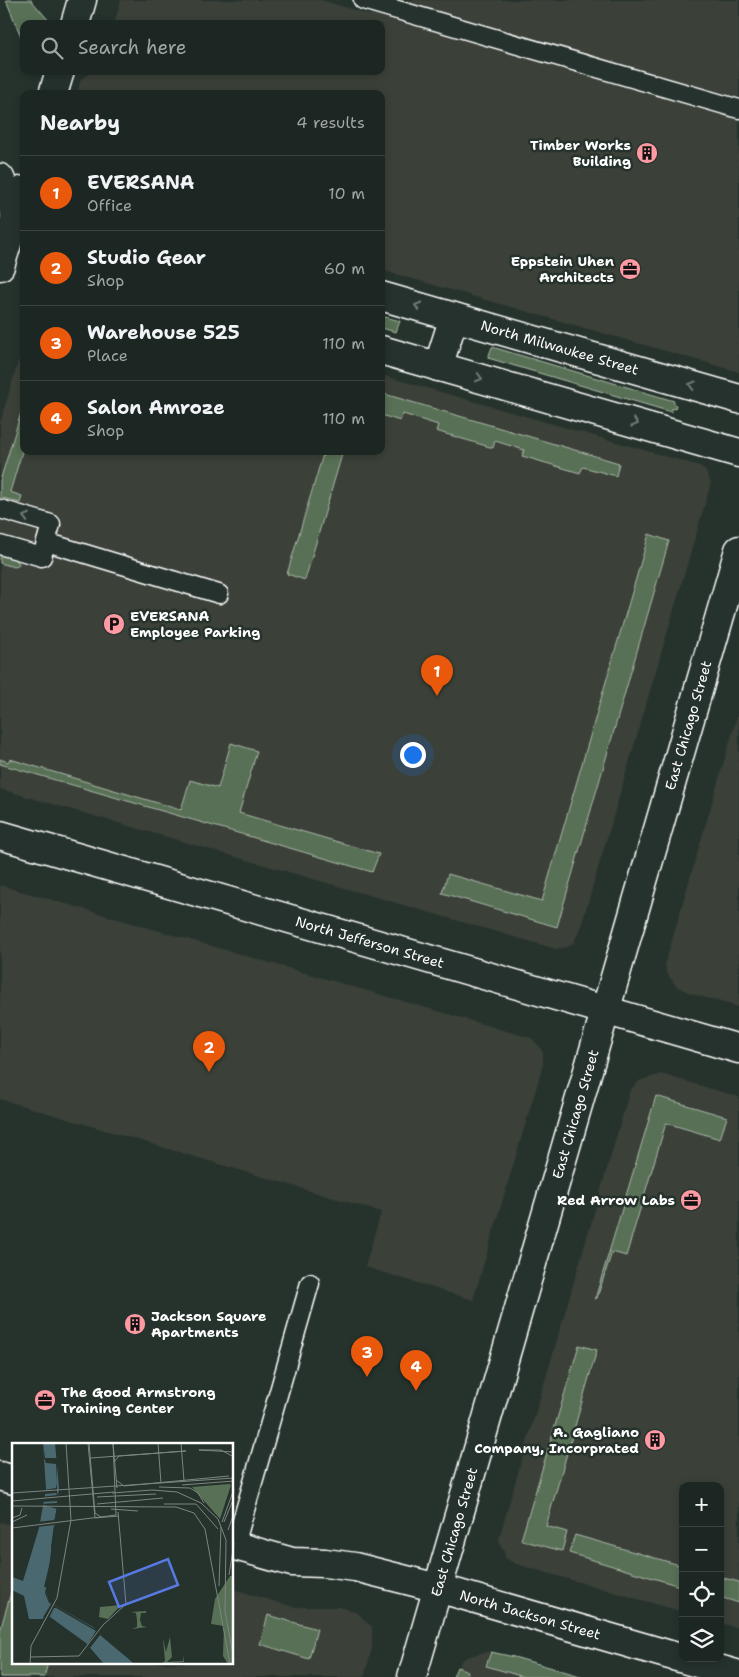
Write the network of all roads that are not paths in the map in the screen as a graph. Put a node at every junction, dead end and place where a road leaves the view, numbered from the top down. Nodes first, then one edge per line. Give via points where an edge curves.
1 (82, 0) edge
2 (363, 0) edge
3 (75, 20) edge
4 (59, 75) edge
5 (54, 90) edge
6 (739, 109) edge
7 (0, 178) edge
8 (20, 199) edge
9 (13, 215) edge
10 (0, 266) edge
11 (385, 297) edge
12 (454, 317) junction
13 (385, 351) edge
14 (438, 367) junction
15 (739, 399) edge
16 (739, 453) edge
17 (0, 509) edge
18 (0, 545) edge
19 (44, 549) junction
20 (739, 550) edge
21 (219, 594) dead end
22 (0, 835) edge
23 (605, 1010) junction
24 (739, 1049) edge
25 (310, 1283) dead end
26 (234, 1545) edge
27 (438, 1588) junction
28 (739, 1676) edge
29 (412, 1677) edge

1 - 3 street
2 - 6 lane
4 - 5 street
7 - 9 street
8 - 9 street
9 - 10 street
12 -> 11 street, North Milwaukee Street
12 - 14 street
15 -> 12 street, North Milwaukee Street
13 - 14 street
14 -> 16 street
19 -> 17 lane via 51,524
18 - 19 lane
19 - 21 lane
20 - 23 street, East Chicago Street
22 - 23 street, North Jefferson Street
23 - 24 street, North Jefferson Street
23 - 27 street, East Chicago Street
25 - 26 lane
26 - 27 street, North Jackson Street via 292,1562 355,1567
27 - 28 street, North Jackson Street
27 - 29 street, East Chicago Street

